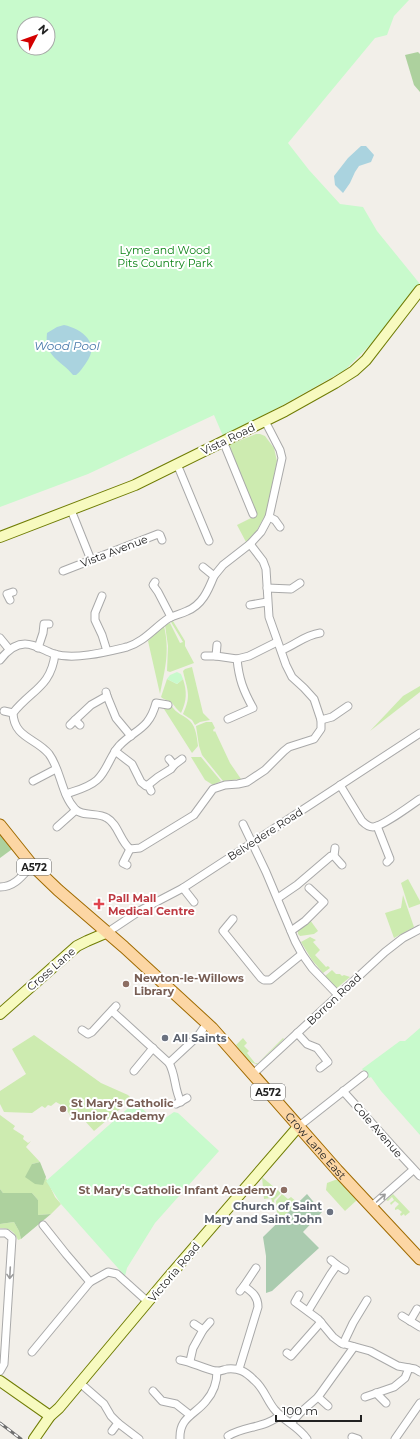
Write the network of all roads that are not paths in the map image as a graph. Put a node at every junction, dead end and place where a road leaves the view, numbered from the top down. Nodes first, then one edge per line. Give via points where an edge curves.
1 (420, 290) edge
2 (266, 421) junction
3 (223, 441) junction
4 (177, 464) junction
5 (71, 510) junction
6 (253, 514) dead end
7 (269, 517) junction
8 (279, 529) dead end
9 (0, 537) edge
10 (162, 540) dead end
11 (209, 541) dead end
12 (250, 544) junction
13 (90, 560) junction
14 (203, 567) dead end
15 (63, 571) dead end
16 (214, 576) junction
17 (300, 583) dead end
18 (153, 585) dead end
19 (267, 588) junction
20 (101, 596) dead end
21 (267, 602) junction
22 (250, 605) dead end
23 (171, 617) junction
24 (44, 624) dead end
25 (320, 634) dead end
26 (0, 638) edge
27 (277, 642) junction
28 (217, 646) dead end
29 (38, 648) junction
30 (9, 649) junction
31 (282, 650) junction
32 (107, 651) junction
33 (55, 654) junction
34 (205, 656) dead end
35 (216, 656) junction
36 (238, 659) junction
37 (0, 660) edge
38 (168, 705) dead end
39 (348, 705) dead end
40 (4, 711) dead end
41 (13, 712) junction
42 (228, 719) dead end
43 (321, 720) junction
44 (75, 723) dead end
45 (420, 733) edge
46 (131, 736) junction
47 (115, 751) junction
48 (169, 759) dead end
49 (182, 759) dead end
50 (174, 765) junction
51 (56, 769) junction
52 (33, 781) dead end
53 (340, 785) junction
54 (66, 794) junction
55 (420, 799) edge
56 (76, 810) junction
57 (243, 824) dead end
58 (0, 825) edge
59 (378, 826) junction
60 (57, 827) dead end
61 (252, 843) junction
62 (335, 848) dead end
63 (130, 849) junction
64 (334, 856) junction
65 (390, 860) dead end
66 (123, 863) dead end
67 (32, 865) junction
68 (342, 865) dead end
69 (0, 887) edge
70 (183, 888) junction
71 (309, 888) dead end
72 (278, 898) junction
73 (194, 902) dead end
74 (92, 918) junction
75 (233, 919) dead end
76 (420, 929) edge
77 (291, 931) junction
78 (108, 932) junction
79 (77, 946) junction
80 (302, 954) junction
81 (338, 995) junction
82 (0, 1014) edge
83 (207, 1023) junction
84 (82, 1030) dead end
85 (297, 1033) junction
86 (153, 1048) junction
87 (133, 1058) dead end
88 (169, 1063) junction
89 (140, 1064) junction
90 (320, 1068) dead end
91 (134, 1071) dead end
92 (253, 1074) junction
93 (364, 1074) dead end
94 (343, 1091) junction
95 (181, 1101) dead end
96 (298, 1127) junction
97 (413, 1170) junction
98 (420, 1176) edge
99 (371, 1207) junction
100 (43, 1225) dead end
101 (0, 1233) edge
102 (420, 1259) edge
103 (331, 1260) dead end
104 (337, 1265) junction
105 (256, 1268) dead end
106 (345, 1270) dead end
107 (90, 1282) junction
108 (299, 1295) dead end
109 (367, 1300) dead end
110 (148, 1302) junction
111 (417, 1309) dead end
112 (308, 1311) junction
113 (402, 1316) dead end
114 (410, 1321) junction
115 (210, 1322) dead end
116 (321, 1322) junction
117 (194, 1324) dead end
118 (420, 1327) edge
119 (203, 1330) junction
120 (343, 1344) junction
121 (354, 1347) junction
122 (32, 1352) dead end
123 (292, 1356) dead end
124 (180, 1360) dead end
125 (190, 1361) junction
126 (409, 1368) junction
127 (239, 1369) junction
128 (0, 1371) edge
129 (217, 1371) junction
130 (420, 1372) edge
131 (0, 1381) edge
132 (80, 1383) junction
133 (152, 1391) dead end
134 (376, 1393) junction
135 (318, 1397) junction
136 (365, 1397) dead end
137 (386, 1403) dead end
138 (420, 1403) edge
139 (328, 1406) dead end
140 (190, 1415) junction
141 (280, 1415) junction
142 (50, 1416) junction
143 (118, 1423) junction
144 (291, 1423) junction
145 (112, 1431) dead end
146 (228, 1436) edge
147 (138, 1438) edge
148 (34, 1439) edge
149 (180, 1439) edge
150 (307, 1439) edge
151 (395, 1439) edge

1 - 2 street, Vista Road via 383,340 354,371
2 - 3 street, Vista Road
2 - 7 street via 282,458
3 - 4 street, Vista Road
3 - 6 street
4 - 5 street, Vista Road via 135,485
4 - 11 street
5 - 9 street, Vista Road
5 - 13 street
7 - 8 street via 275,520
7 - 12 street via 261,532
10 - 13 street, Vista Avenue via 158,534
12 - 16 street via 223,565
12 - 19 street via 265,565
13 - 15 street, Vista Avenue
14 - 16 street
16 - 23 street via 200,602 191,609
17 - 19 street via 291,589
18 - 23 street
19 - 21 street
20 - 32 street via 95,620
21 - 22 street
21 - 27 street
23 - 32 street via 136,644
24 - 29 street
25 - 31 street via 308,636
26 - 30 street
27 - 31 street
27 - 36 street
28 - 35 street
29 - 30 street via 25,644
29 - 33 street
30 - 37 street
31 - 43 street via 292,677 314,699
32 - 33 street via 80,656
33 - 41 street via 52,666 41,686
34 - 35 street
35 - 36 street
36 - 42 street via 243,690 255,706
38 - 46 street via 157,699 150,720
39 - 43 street via 332,717
40 - 41 street
41 - 51 street via 16,726 26,737 47,752
43 - 63 street via 321,729 314,739 289,747 265,770 247,782 213,789 194,815 140,848
44 - 46 street via 90,704 106,694 116,718
45 - 53 street, Belvedere Road
46 - 47 street
47 - 50 street via 130,761 141,782 150,788 158,777
47 - 54 street via 96,780
48 - 50 street
49 - 50 street
51 - 52 street
51 - 54 street
53 - 59 street via 362,821 370,826
53 - 61 street, Belvedere Road
54 - 56 street
55 - 59 street
56 - 60 street
56 - 63 street via 108,818
57 - 61 street
58 - 67 main road, A572
59 - 65 street
61 - 70 street, Belvedere Road
61 - 72 street
62 - 64 street
63 - 66 street
64 - 68 street
64 - 72 street
67 - 69 street via 14,883
67 - 74 main road, A572
70 - 73 street
70 - 78 street, Belvedere Road via 141,910
71 - 77 street via 324,902
72 - 77 street
74 - 78 main road, A572
74 - 79 street via 91,933
75 - 80 street via 221,933 264,980 270,980
76 - 81 street, Borron Road via 390,948
77 - 80 street
78 - 79 street, Cross Lane
78 - 83 main road, Crow Lane East / A572
79 - 82 street, Cross Lane
80 - 81 street
81 - 85 street, Borron Road
83 - 88 street via 198,1036
83 - 92 main road, Crow Lane East / A572
84 - 86 street via 88,1034 92,1032 114,1008
85 - 90 street via 307,1044 317,1048 330,1064
85 - 92 street, Borron Road
86 - 88 street
86 - 89 street
87 - 89 street
88 - 95 street
89 - 91 street
92 - 96 main road, Crow Lane East / A572
93 - 94 street
94 - 96 street
94 - 97 street, Cole Avenue
96 - 99 main road, Crow Lane East / A572
96 - 110 street, Victoria Road
97 - 98 street, Cole Avenue
99 -> 97 street
99 - 102 main road, Crow Lane East / A572
100 - 107 street
101 -> 128 street via 6,1233 12,1238 4,1364
103 - 104 street
104 - 106 street
104 - 112 street
105 - 127 street via 242,1289 254,1294 258,1307
107 - 110 street via 102,1274 113,1272
107 - 122 street
108 - 112 street via 295,1302
109 - 120 street
110 - 132 street, Victoria Road
111 - 114 street
112 - 116 street
113 - 114 street
114 - 118 street
115 - 119 street
116 - 120 street via 333,1337
116 - 123 street
117 - 119 street
119 - 125 street via 193,1348
120 - 121 street
121 - 126 street via 370,1351 398,1366
121 - 135 street
124 - 125 street
125 - 129 street
126 - 130 street
126 - 134 street via 402,1381 394,1387
127 - 129 street
127 - 141 street via 256,1381
129 - 140 street via 217,1380 206,1402
131 - 142 street
132 - 142 street, Victoria Road
132 - 143 street via 104,1404
133 - 140 street via 162,1401 176,1404
134 - 136 street
134 - 137 street
135 - 139 street
135 - 144 street
138 - 151 street
140 - 149 street via 182,1425
141 - 144 street
141 - 146 street via 271,1422
142 - 148 street, Victoria Road
143 - 145 street
143 - 147 street
144 - 150 street

